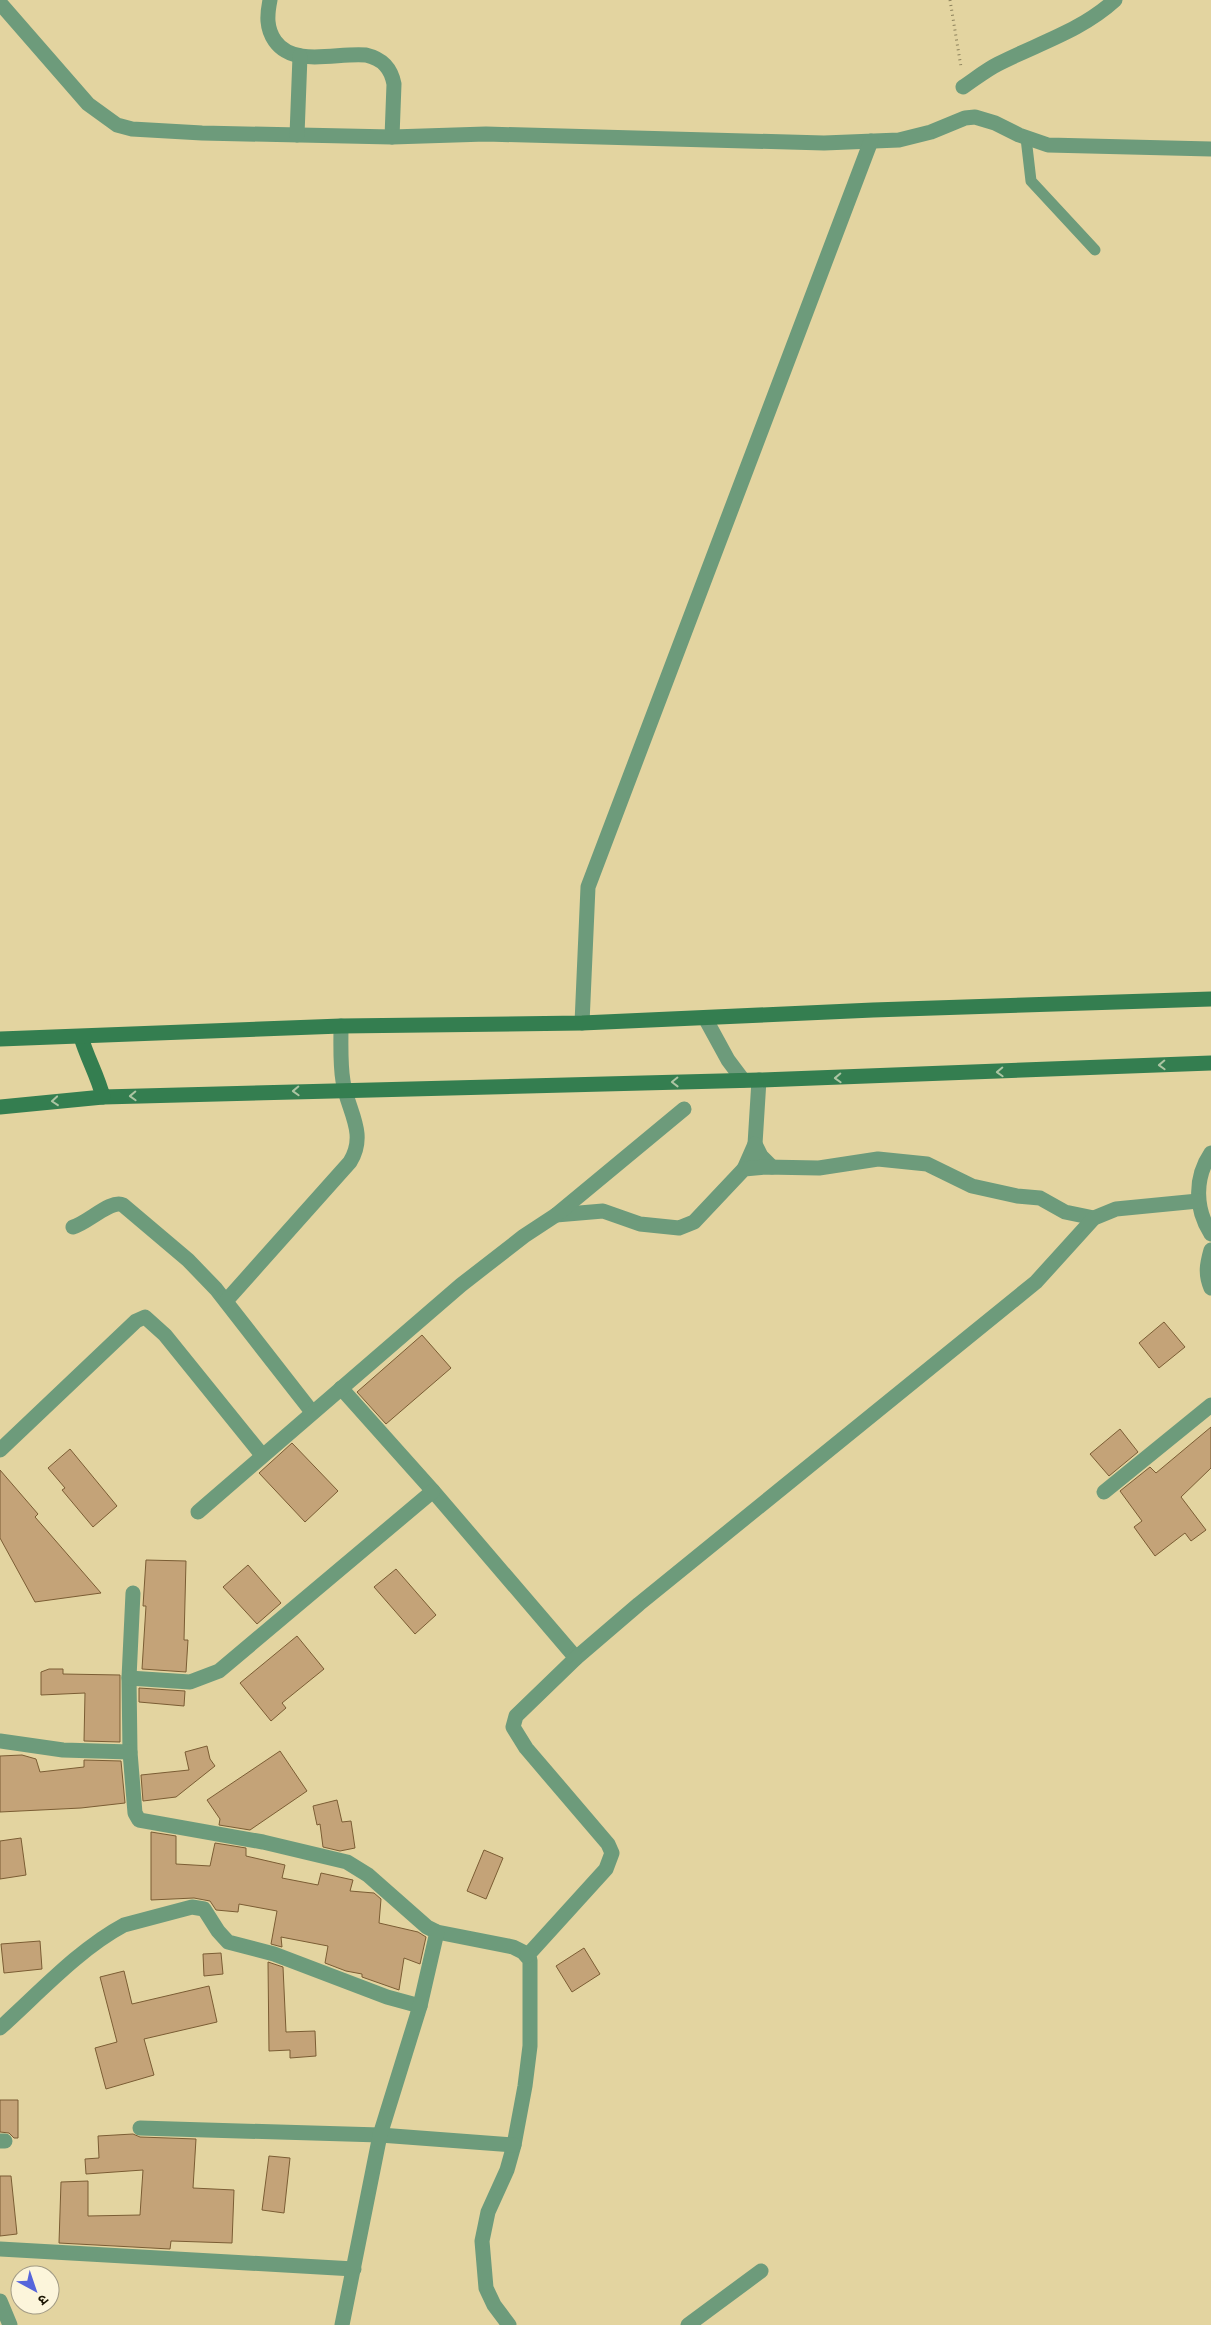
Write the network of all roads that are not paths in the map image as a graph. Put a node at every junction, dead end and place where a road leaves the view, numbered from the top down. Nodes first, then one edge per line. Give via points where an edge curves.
1 (270, 0) edge
2 (1115, 0) edge
3 (0, 4) edge
4 (300, 56) junction
5 (963, 87) road end
6 (297, 136) junction
7 (392, 137) junction
8 (1026, 138) junction
9 (871, 141) junction
10 (1211, 149) edge
11 (1095, 250) dead end
12 (1211, 1000) edge
13 (705, 1018) junction
14 (582, 1023) junction
15 (341, 1026) junction
16 (80, 1037) junction
17 (0, 1039) edge
18 (1211, 1063) edge
19 (743, 1080) junction
20 (758, 1080) junction
21 (344, 1089) junction
22 (103, 1097) junction
23 (0, 1107) edge
24 (684, 1109) dead end
25 (755, 1144) junction
26 (1211, 1153) edge
27 (772, 1167) junction
28 (744, 1169) junction
29 (1198, 1201) junction
30 (556, 1215) junction
31 (1094, 1218) junction
32 (73, 1228) dead end
33 (1211, 1234) edge
34 (1211, 1250) edge
35 (1211, 1288) edge
36 (226, 1302) junction
37 (341, 1388) junction
38 (1211, 1404) edge
39 (312, 1412) junction
40 (0, 1450) edge
41 (262, 1455) junction
42 (433, 1491) junction
43 (1104, 1492) dead end
44 (198, 1512) dead end
45 (133, 1593) dead end
46 (576, 1658) junction
47 (129, 1678) junction
48 (0, 1742) edge
49 (130, 1752) junction
50 (437, 1932) junction
51 (527, 1956) junction
52 (420, 2006) junction
53 (0, 2028) edge
54 (140, 2128) dead end
55 (380, 2135) junction
56 (514, 2145) junction
57 (0, 2249) edge
58 (354, 2268) junction
59 (761, 2271) dead end
60 (0, 2301) edge
61 (10, 2325) edge
62 (342, 2325) edge
63 (509, 2325) edge
64 (688, 2325) edge

1 - 4 street via 267,19 270,34 279,47
2 - 5 street via 1079,27 997,65
3 - 6 street via 88,104 116,125 142,130
4 - 6 street
4 - 7 street via 366,55 385,64 394,84
6 - 7 street
7 - 9 street via 486,134 824,143
8 - 9 street via 995,123 965,118 916,137
8 - 10 street via 1062,147
8 - 11 lane via 1031,181
9 - 14 street via 588,887
12 - 13 street
13 - 14 street
13 - 19 street
14 - 15 street
15 - 16 street
15 - 21 street
16 - 17 street
16 - 22 street
18 -> 20 street
19 - 20 street
19 -> 21 street
20 - 25 street
21 -> 22 street
21 - 36 street via 356,1127 356,1153
22 -> 23 street
24 - 30 street
25 - 27 street
25 - 28 street
26 - 29 street via 1201,1174
27 - 28 street
27 - 31 street via 819,1168 878,1159 927,1164 972,1186 1040,1198 1065,1212
28 - 30 street via 694,1222 679,1228 640,1224 603,1211
29 - 31 street via 1116,1209
29 - 33 street
30 - 37 street via 461,1285
31 - 46 street via 1036,1282
32 - 36 street via 112,1204 120,1204 188,1260
34 - 35 street via 1206,1269
36 - 39 street
37 - 39 street
37 - 42 street
38 - 43 street
39 - 41 street
40 - 41 street via 144,1317 165,1335
41 - 44 street
42 - 46 street
42 - 47 street via 219,1672 190,1682
45 - 47 street
46 - 51 street via 516,1716 512,1724 526,1748 608,1844 612,1855 606,1869
47 - 49 street
48 - 49 street via 63,1750
49 - 50 street via 135,1813 141,1821 279,1845 347,1862 368,1875 421,1924
50 - 51 street via 512,1947
50 - 52 street
51 - 56 street via 531,1973 530,2046
52 - 53 street via 387,1997 274,1954 228,1942 204,1910 192,1907 114,1930
52 - 55 street
54 - 55 street
55 - 56 street
55 - 58 street
56 - 63 street via 507,2170 488,2212 482,2241 486,2288
57 - 58 street
58 - 62 street
59 - 64 street
60 - 61 street

